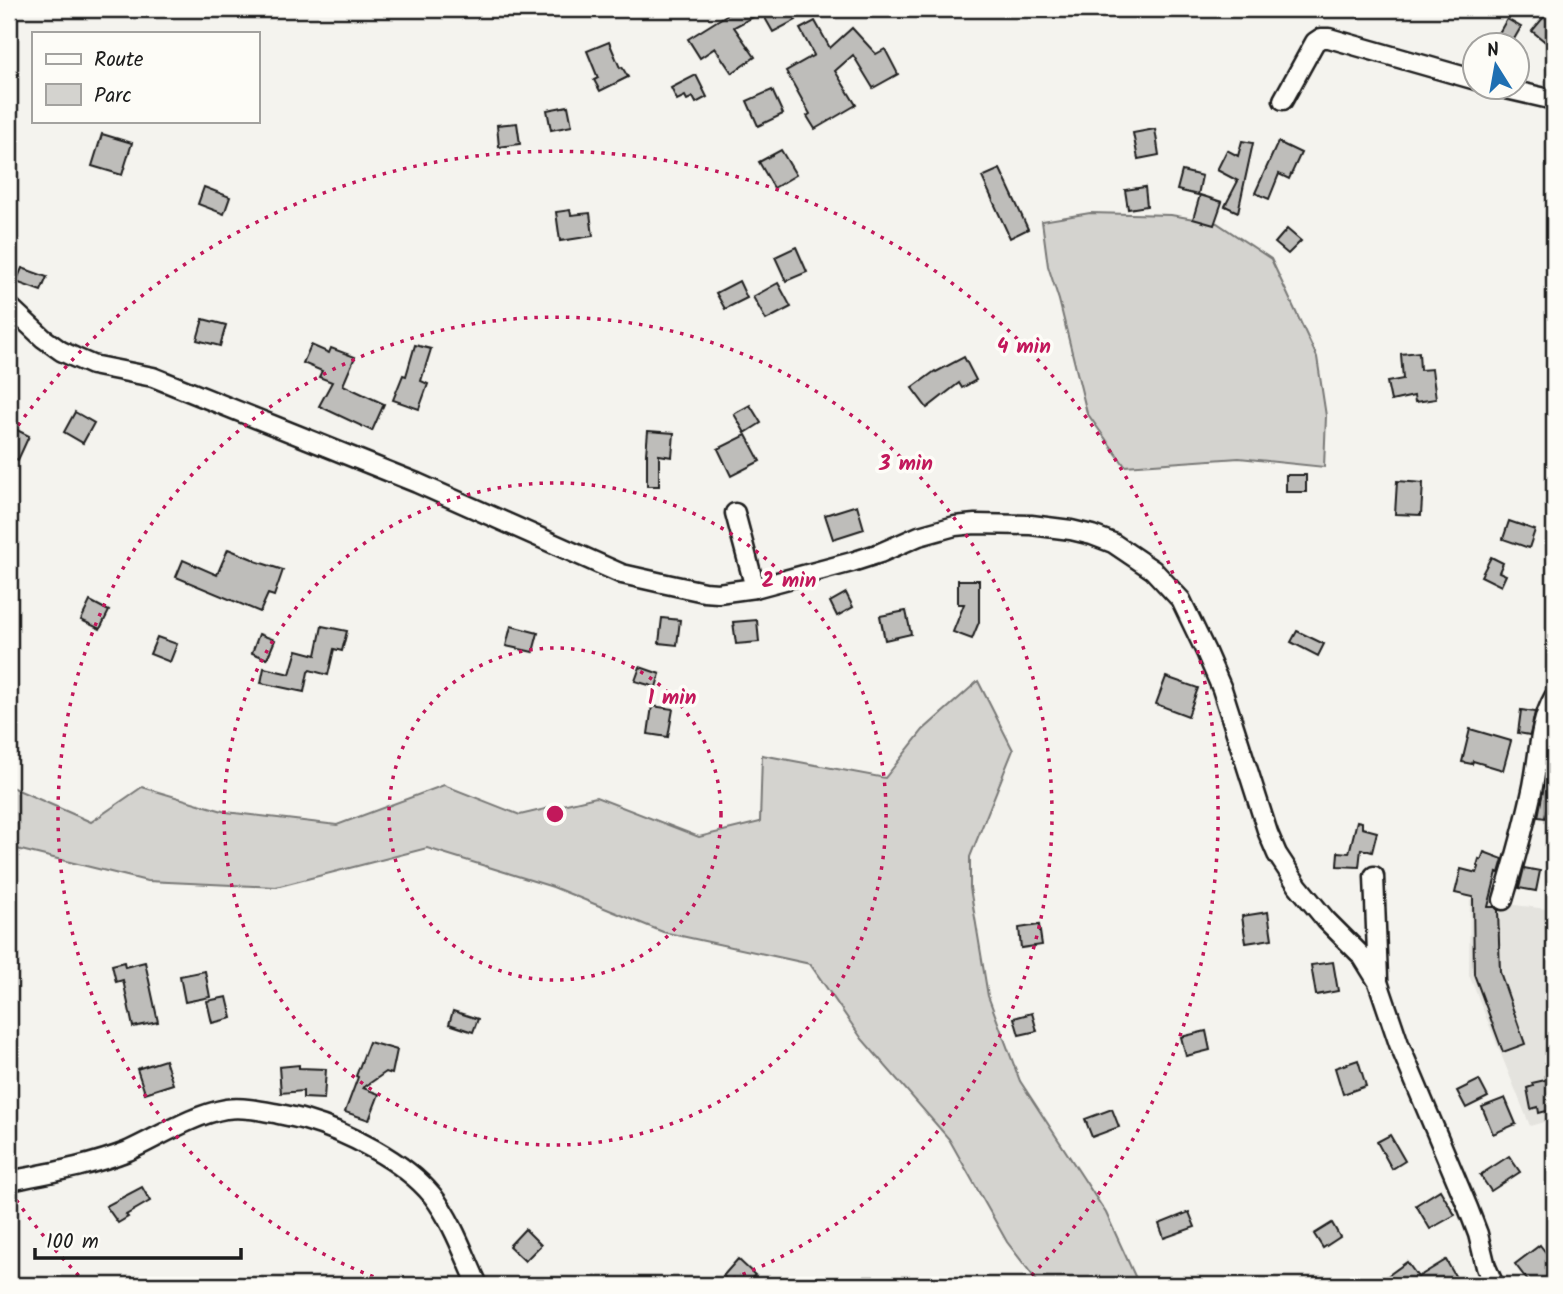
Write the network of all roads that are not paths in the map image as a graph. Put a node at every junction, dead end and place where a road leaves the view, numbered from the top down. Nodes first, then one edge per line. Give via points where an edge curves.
1 (1462, 76) edge
2 (1532, 95) edge
3 (1283, 100) dead end
4 (1554, 100) edge
5 (10, 312) edge
6 (736, 513) dead end
7 (755, 588) junction
8 (1554, 697) edge
9 (1374, 876) dead end
10 (1503, 900) dead end
11 (1378, 982) junction
12 (9, 1181) edge
13 (478, 1285) edge
14 (1493, 1285) edge

1 - 3 street via 1321,38
2 - 4 street
5 - 7 street via 76,359 153,377 222,404 622,574 704,592
6 - 7 street
7 - 11 street via 852,562 955,526 1058,528 1113,544 1153,570 1181,600 1222,689 1277,854 1304,894 1362,956
8 - 10 street
9 - 11 street
11 - 14 street via 1478,1234
12 - 13 street via 89,1164 225,1110 246,1108 305,1119 383,1155 412,1175 450,1224

